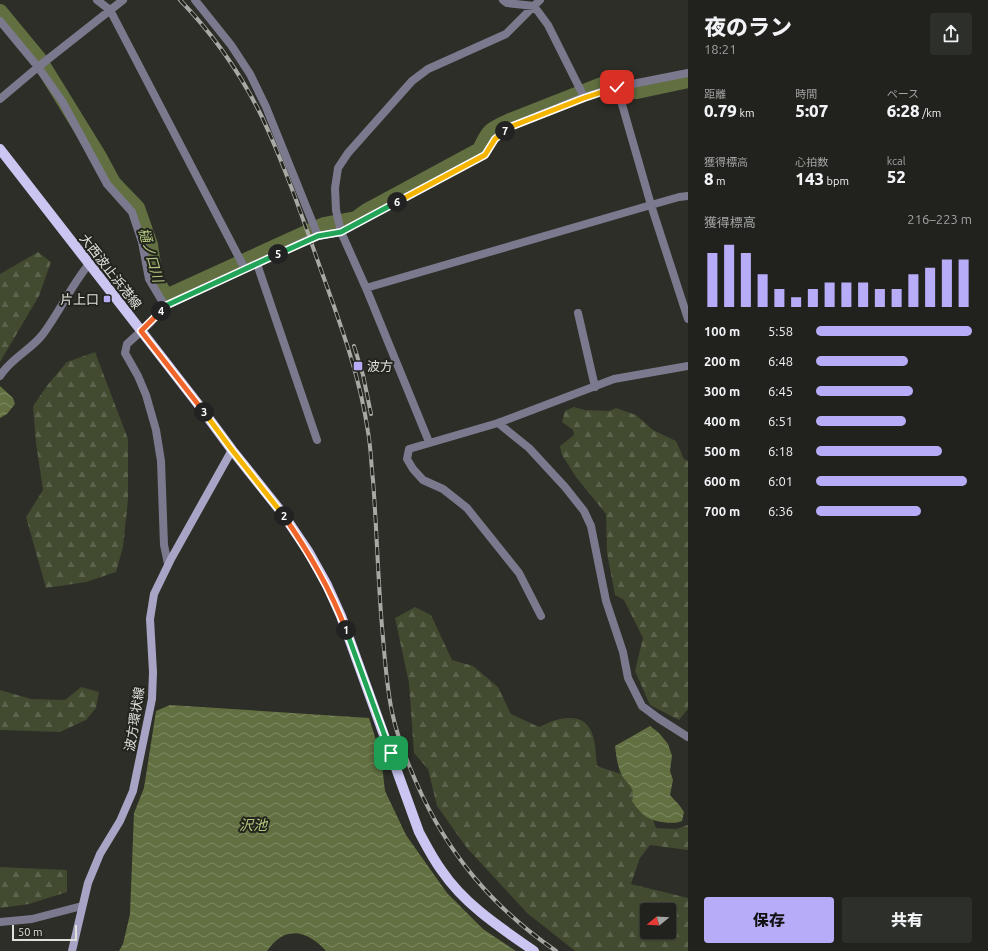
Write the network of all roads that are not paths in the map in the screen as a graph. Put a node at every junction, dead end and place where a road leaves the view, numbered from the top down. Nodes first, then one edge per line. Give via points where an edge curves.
1 (97, 0) edge
2 (123, 0) edge
3 (195, 0) edge
4 (503, 0) edge
5 (537, 3) edge
6 (110, 10) junction
7 (0, 21) edge
8 (38, 67) junction
9 (688, 73) edge
10 (617, 87) junction
11 (584, 98) junction
12 (0, 99) edge
13 (0, 149) edge
14 (688, 196) edge
15 (651, 206) junction
16 (341, 232) junction
17 (318, 236) junction
18 (88, 264) junction
19 (257, 264) junction
20 (245, 269) junction
21 (366, 288) junction
22 (165, 306) junction
23 (578, 313) dead end
24 (688, 319) edge
25 (141, 331) junction
26 (688, 366) edge
27 (0, 376) edge
28 (595, 387) junction
29 (498, 422) junction
30 (317, 440) dead end
31 (428, 442) junction
32 (232, 450) junction
33 (168, 564) junction
34 (541, 616) dead end
35 (688, 738) edge
36 (82, 906) junction
37 (0, 922) edge
38 (72, 951) edge
39 (534, 951) edge

1 - 6 street
2 - 6 street
3 - 17 street via 232,45 250,74
4 - 5 street via 507,3
5 - 11 street
5 - 16 street via 506,34 428,69 412,81 348,153 338,168 335,188
6 - 8 street
6 - 20 street
7 - 8 street
8 - 12 street
8 - 22 street via 62,101 107,184 132,212 142,242 149,279
9 - 10 street
10 - 11 street
10 - 15 street
11 - 16 street via 510,127 495,139 485,155
13 - 18 main road, 大西波止浜港線
14 - 15 street
15 - 21 street
15 - 24 street
16 - 17 street
16 - 21 street
17 - 19 street
18 - 25 main road, 大西波止浜港線
18 - 27 street via 42,335 28,350 15,358
19 - 20 street
19 - 30 street
20 - 22 street
21 - 31 street
22 - 25 street
23 - 28 street
25 - 32 main road, 大西波止浜港線
25 - 33 street via 127,344 125,353 146,395 156,430 162,477 164,545
26 - 28 street via 614,379
28 - 29 street
29 - 31 street
29 - 35 street via 529,448 584,511 591,526 606,601 628,678 642,706
31 - 34 street via 410,449 407,459 413,469 423,480 443,489 467,508 519,573
32 - 33 main road, 波方環状線
32 - 39 main road, 大西波止浜港線 via 283,514 327,585 354,651 419,832 442,872 486,916
33 - 36 main road, 波方環状線 via 154,594 150,619 152,699 133,791 120,821 100,854
36 - 37 street via 32,920
36 - 38 main road, 波方環状線

